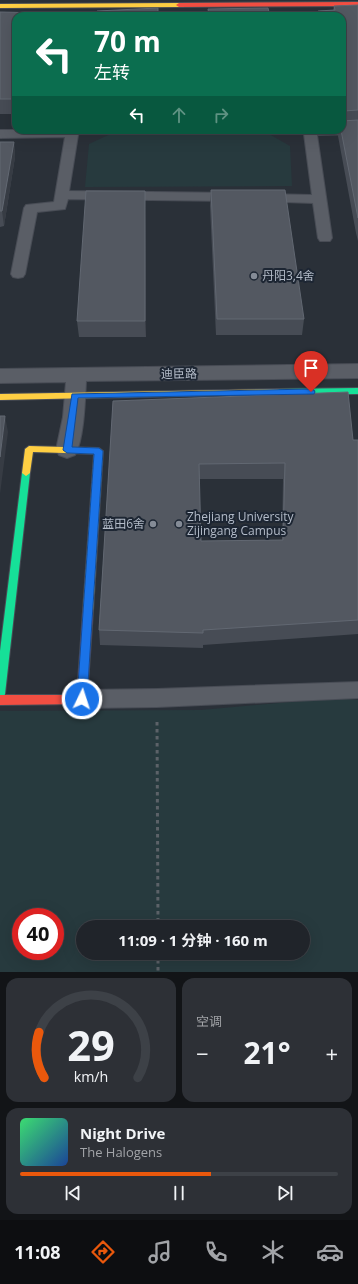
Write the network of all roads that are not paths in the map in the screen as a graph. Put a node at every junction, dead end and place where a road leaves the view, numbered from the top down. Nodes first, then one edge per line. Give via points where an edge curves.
1 (358, 4) edge
2 (0, 6) edge
3 (346, 130) edge
4 (358, 130) edge
5 (0, 134) edge
6 (12, 134) edge
7 (75, 134) edge
8 (308, 134) edge
9 (62, 195) junction
10 (319, 198) junction
11 (325, 238) dead end
12 (18, 274) dead end
13 (78, 368) junction
14 (358, 371) edge
15 (0, 376) edge
16 (358, 391) edge
17 (74, 396) junction
18 (0, 397) edge
19 (67, 450) junction
20 (358, 690) edge
21 (0, 694) edge
22 (82, 699) junction
23 (0, 700) edge

1 - 2 street
3 - 4 lane
5 - 6 lane
7 - 9 lane
8 - 10 lane
9 - 10 lane
9 - 12 lane via 60,206 31,208
10 - 11 lane
13 - 14 street, 迪臣路
13 - 15 street, 迪臣路
13 - 17 street
16 - 17 street, 迪臣路
17 - 18 street, 迪臣路
17 - 19 street
19 - 21 street via 29,449
19 - 22 street via 99,451
20 - 22 lane
22 - 23 street

